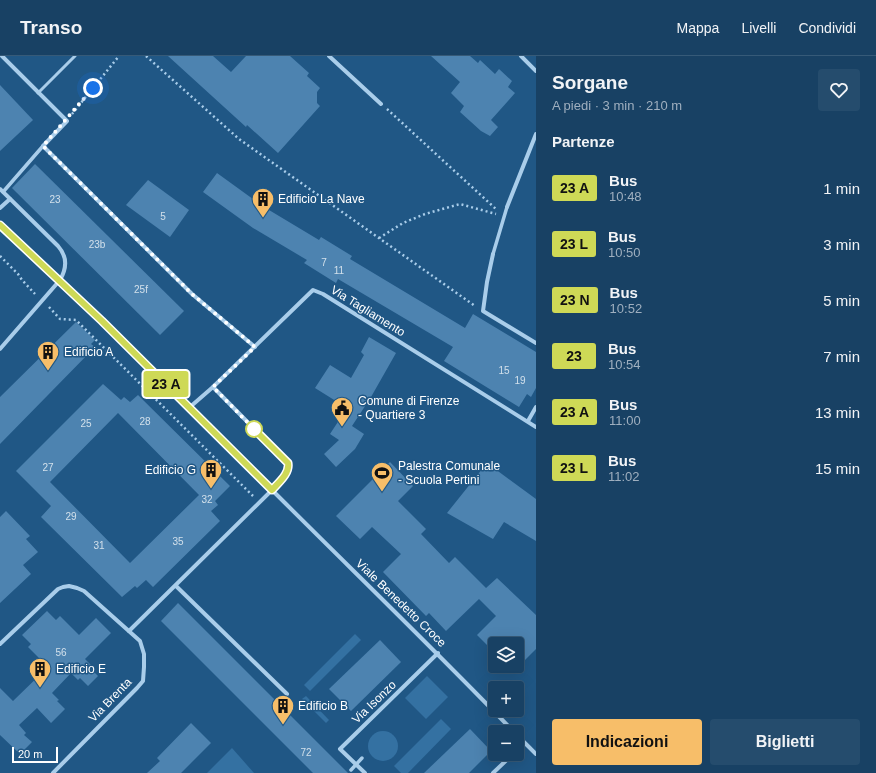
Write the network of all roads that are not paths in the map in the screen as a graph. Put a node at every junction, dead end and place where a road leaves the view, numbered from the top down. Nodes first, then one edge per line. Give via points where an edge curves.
1 (2, 56) edge
2 (75, 56) edge
3 (328, 56) edge
4 (521, 56) edge
5 (536, 70) edge
6 (38, 93) junction
7 (381, 104) road end
8 (536, 134) edge
9 (43, 146) junction
10 (1, 190) edge
11 (10, 199) junction
12 (507, 207) joint
13 (0, 208) edge
14 (0, 225) edge
15 (493, 254) joint
16 (60, 280) junction
17 (536, 343) edge
18 (255, 347) junction
19 (0, 349) edge
20 (213, 387) junction
21 (190, 407) junction
22 (536, 407) edge
23 (528, 421) junction
24 (536, 426) edge
25 (272, 490) junction
26 (176, 586) junction
27 (129, 631) junction
28 (0, 644) edge
29 (438, 653) junction
30 (287, 694) dead end
31 (507, 725) edge
32 (524, 743) edge
33 (536, 754) edge
34 (362, 758) dead end
35 (506, 761) edge
36 (356, 765) junction
37 (351, 770) dead end
38 (53, 773) edge
39 (365, 773) edge
40 (493, 773) edge

1 - 6 street
2 - 6 lane
3 - 7 street
4 - 5 street
6 - 9 street via 66,121
8 - 12 street
9 - 10 street
9 - 18 street via 192,294
10 - 11 street
11 - 13 street
11 - 16 street via 63,252 65,267
12 - 15 street
14 - 16 street, Viale Benedetto Croce
15 - 17 street via 483,311
16 - 19 street
16 - 21 street, Viale Benedetto Croce
18 - 20 street, Via Tagliamento
18 - 23 street, Via Tagliamento via 313,290
20 - 21 street, Via Tagliamento
20 - 25 street via 288,463 286,472
21 - 25 street, Viale Benedetto Croce
22 - 23 street
23 - 24 street, Via Tagliamento
25 - 26 street
25 - 29 street, Viale Benedetto Croce
26 - 27 street
26 - 30 street
27 - 28 street via 84,591 69,586 51,595
27 - 38 street, Via Brenta via 140,641 142,647 143,681
29 - 31 street, Viale Benedetto Croce
29 - 36 street, Via Isonzo via 340,749
32 - 33 street
34 - 36 street
35 - 40 street
36 - 37 street
36 - 39 street, Via Isonzo

